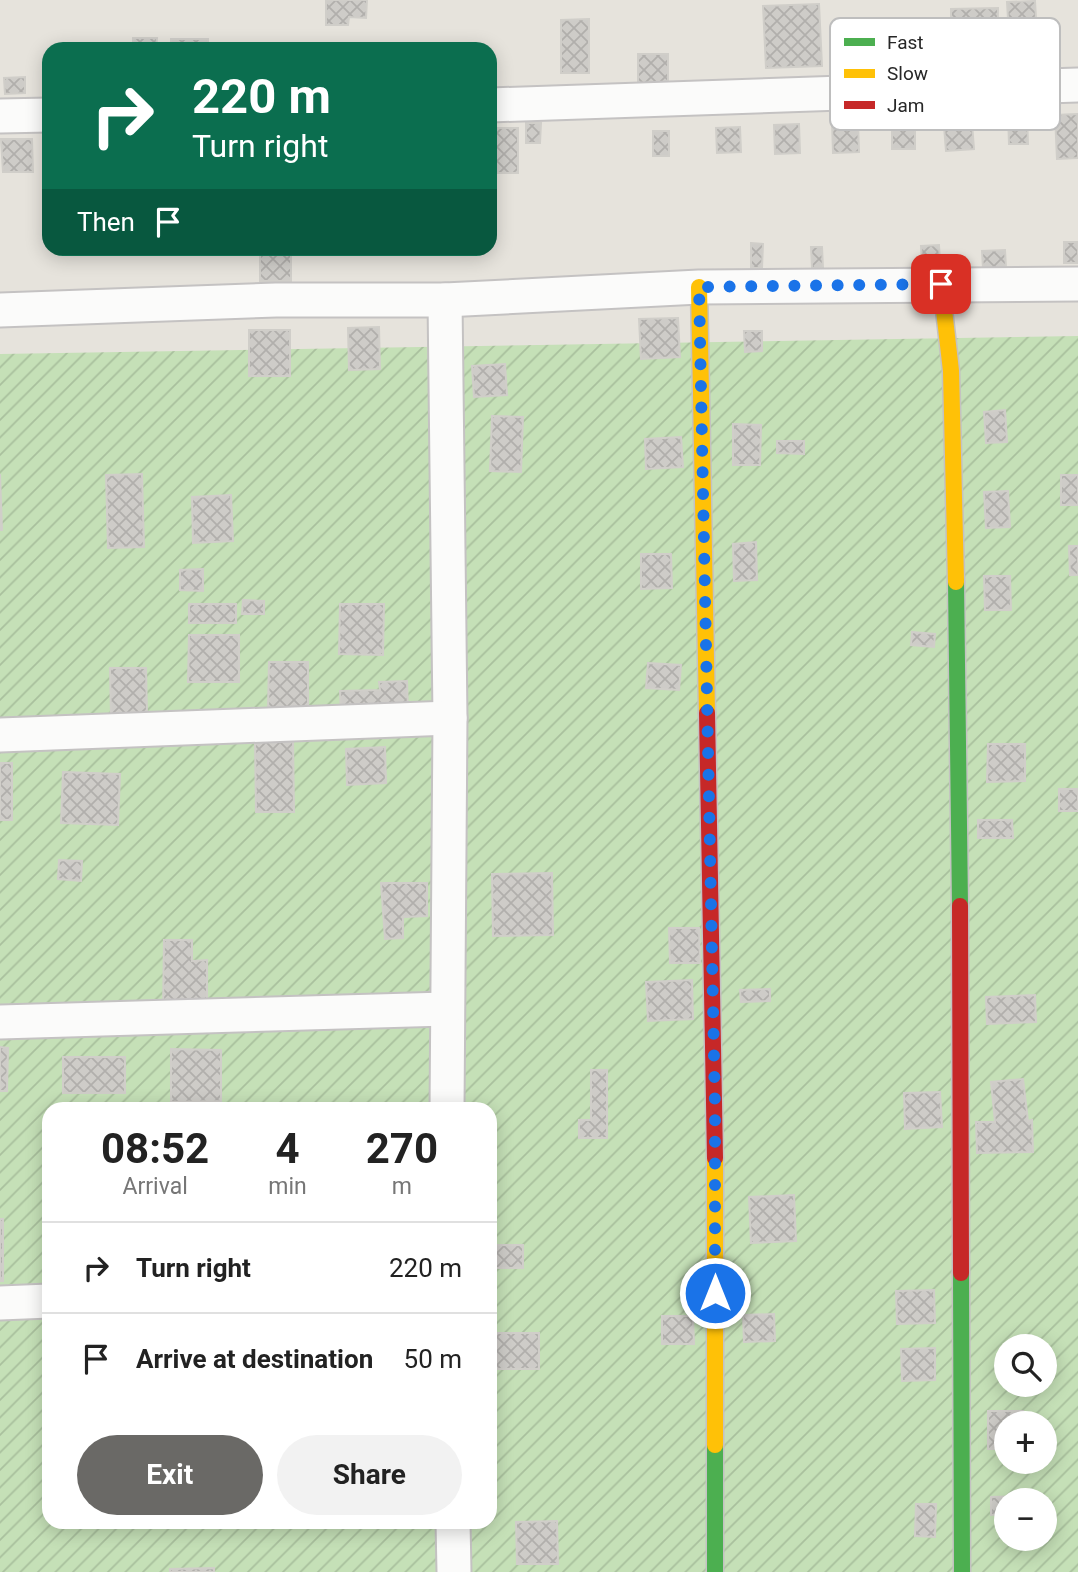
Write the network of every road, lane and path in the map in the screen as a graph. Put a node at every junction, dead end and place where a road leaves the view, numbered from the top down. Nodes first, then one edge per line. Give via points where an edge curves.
1 (1078, 85) edge
2 (1060, 86) edge
3 (830, 95) edge
4 (497, 105) edge
5 (42, 115) edge
6 (0, 116) edge
7 (941, 284) junction
8 (1078, 284) edge
9 (699, 287) junction
10 (445, 300) junction
11 (0, 310) edge
12 (450, 718) junction
13 (0, 735) edge
14 (446, 1009) junction
15 (0, 1022) edge
16 (447, 1102) edge
17 (42, 1301) edge
18 (0, 1303) edge
19 (453, 1529) edge
20 (454, 1572) edge
21 (715, 1572) edge
22 (962, 1572) edge

1 - 2 street
3 - 4 street
5 - 6 street
7 - 8 street
7 - 9 street
7 - 22 street via 951,371 958,711
9 - 10 street
9 - 21 street via 715,1108
10 - 11 street via 276,300
10 - 12 street
12 - 13 street
12 - 14 street
14 - 15 street
14 - 16 street
17 - 18 street
19 - 20 street

